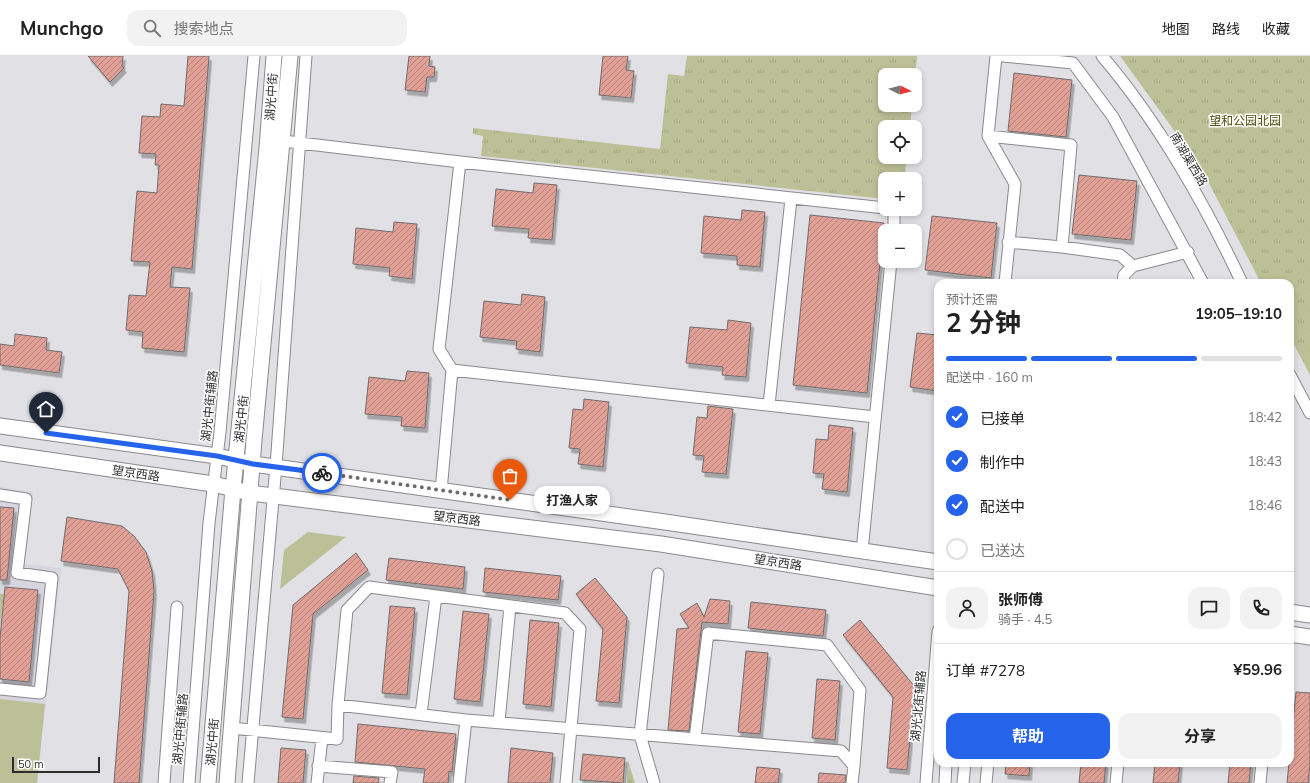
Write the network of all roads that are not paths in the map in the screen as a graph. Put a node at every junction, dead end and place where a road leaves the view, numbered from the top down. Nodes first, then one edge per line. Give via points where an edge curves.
1 (254, 56) edge
2 (274, 56) edge
3 (290, 56) edge
4 (306, 56) edge
5 (996, 56) edge
6 (1003, 56) edge
7 (1102, 56) edge
8 (988, 136) junction
9 (283, 141) junction
10 (299, 143) junction
11 (460, 162) junction
12 (791, 199) junction
13 (878, 207) edge
14 (1008, 242) junction
15 (1062, 247) junction
16 (1188, 252) junction
17 (1133, 266) junction
18 (890, 268) edge
19 (1004, 279) edge
20 (1124, 279) edge
21 (1201, 279) edge
22 (1240, 279) edge
23 (452, 370) junction
24 (1294, 383) edge
25 (769, 405) junction
26 (1310, 413) edge
27 (875, 417) junction
28 (0, 426) edge
29 (0, 453) edge
30 (217, 456) junction
31 (236, 461) junction
32 (253, 464) junction
33 (276, 466) junction
34 (213, 484) junction
35 (234, 489) junction
36 (441, 491) junction
37 (250, 493) junction
38 (0, 495) edge
39 (273, 495) junction
40 (862, 551) junction
41 (934, 561) edge
42 (658, 574) dead end
43 (934, 587) edge
44 (436, 596) junction
45 (510, 606) junction
46 (177, 607) dead end
47 (1294, 613) edge
48 (1310, 615) edge
49 (1294, 635) edge
50 (1310, 637) edge
51 (934, 682) edge
52 (0, 689) edge
53 (338, 704) junction
54 (421, 714) junction
55 (466, 720) junction
56 (499, 722) junction
57 (231, 728) junction
58 (571, 728) junction
59 (253, 730) junction
60 (640, 734) junction
61 (322, 738) junction
62 (696, 739) junction
63 (190, 762) junction
64 (210, 763) junction
65 (318, 766) junction
66 (854, 766) junction
67 (946, 767) edge
68 (965, 767) edge
69 (988, 767) edge
70 (1118, 767) edge
71 (1262, 767) edge
72 (164, 783) edge
73 (188, 783) edge
74 (208, 783) edge
75 (227, 783) edge
76 (248, 783) edge
77 (317, 783) edge
78 (390, 783) edge
79 (459, 783) edge
80 (566, 783) edge
81 (654, 783) edge
82 (852, 783) edge
83 (926, 783) edge
84 (945, 783) edge
85 (964, 783) edge
86 (986, 783) edge
87 (1116, 783) edge
88 (1260, 783) edge

1 - 30 street, 湖光中街辅路
2 - 31 main road, 湖光中街
3 - 9 main road, 湖光中街
4 - 10 street
5 - 8 street
6 - 16 street via 1073,63 1113,117
7 - 22 street, 南湖渠西路 via 1175,150
8 - 14 street via 1015,184
8 - 15 street via 1071,145
9 - 10 street
9 - 32 main road, 湖光中街
10 - 11 street
10 - 33 street
11 - 12 street
11 - 23 street via 440,349
12 - 13 street
12 - 25 street
14 - 15 street
14 - 19 street
15 - 17 street via 1120,255
16 - 17 street
16 - 21 street
17 - 20 street
18 - 27 street
23 - 25 street
23 - 36 street
24 - 26 street
25 - 27 street
27 - 40 street
28 - 30 main road, 望京西路
29 - 34 main road, 望京西路
30 - 31 main road, 望京西路
30 - 34 street, 湖光中街辅路
31 - 32 main road, 望京西路
31 - 35 main road, 湖光中街
32 - 33 main road, 望京西路
32 - 37 main road, 湖光中街
33 - 36 main road, 望京西路
33 - 39 street
34 - 35 main road, 望京西路
34 - 63 street, 湖光中街辅路
35 - 37 main road, 望京西路
35 - 64 main road, 湖光中街
36 - 40 main road, 望京西路
37 - 39 main road, 望京西路
37 - 57 main road, 湖光中街
38 - 52 street via 26,499 17,573 52,578 40,693
39 - 43 main road, 望京西路 via 661,544
39 - 59 street
40 - 41 main road, 望京西路
42 - 60 street
44 - 45 street
44 - 53 street via 369,587 347,610
44 - 54 street
45 - 56 street
45 - 58 street via 564,613 580,629
46 - 72 street
47 - 48 main road
49 - 50 main road
51 - 83 street, 湖光北街辅路
53 - 54 street
53 - 61 street via 336,739
54 - 55 street
55 - 56 street
55 - 79 street
56 - 58 street
57 - 59 street
57 - 75 main road, 湖光中街
58 - 60 street
58 - 80 street
59 - 61 street
59 - 76 street
60 - 62 street
60 - 81 street
61 - 65 street
62 - 66 street via 841,751
62 - 66 street via 708,633 827,645 860,690
63 - 64 street
63 - 73 street, 湖光中街辅路
64 - 74 main road, 湖光中街
65 - 77 street
65 - 78 street via 392,772
66 - 82 street
67 - 84 street
68 - 85 street
69 - 86 street
70 - 87 street
71 - 88 street

